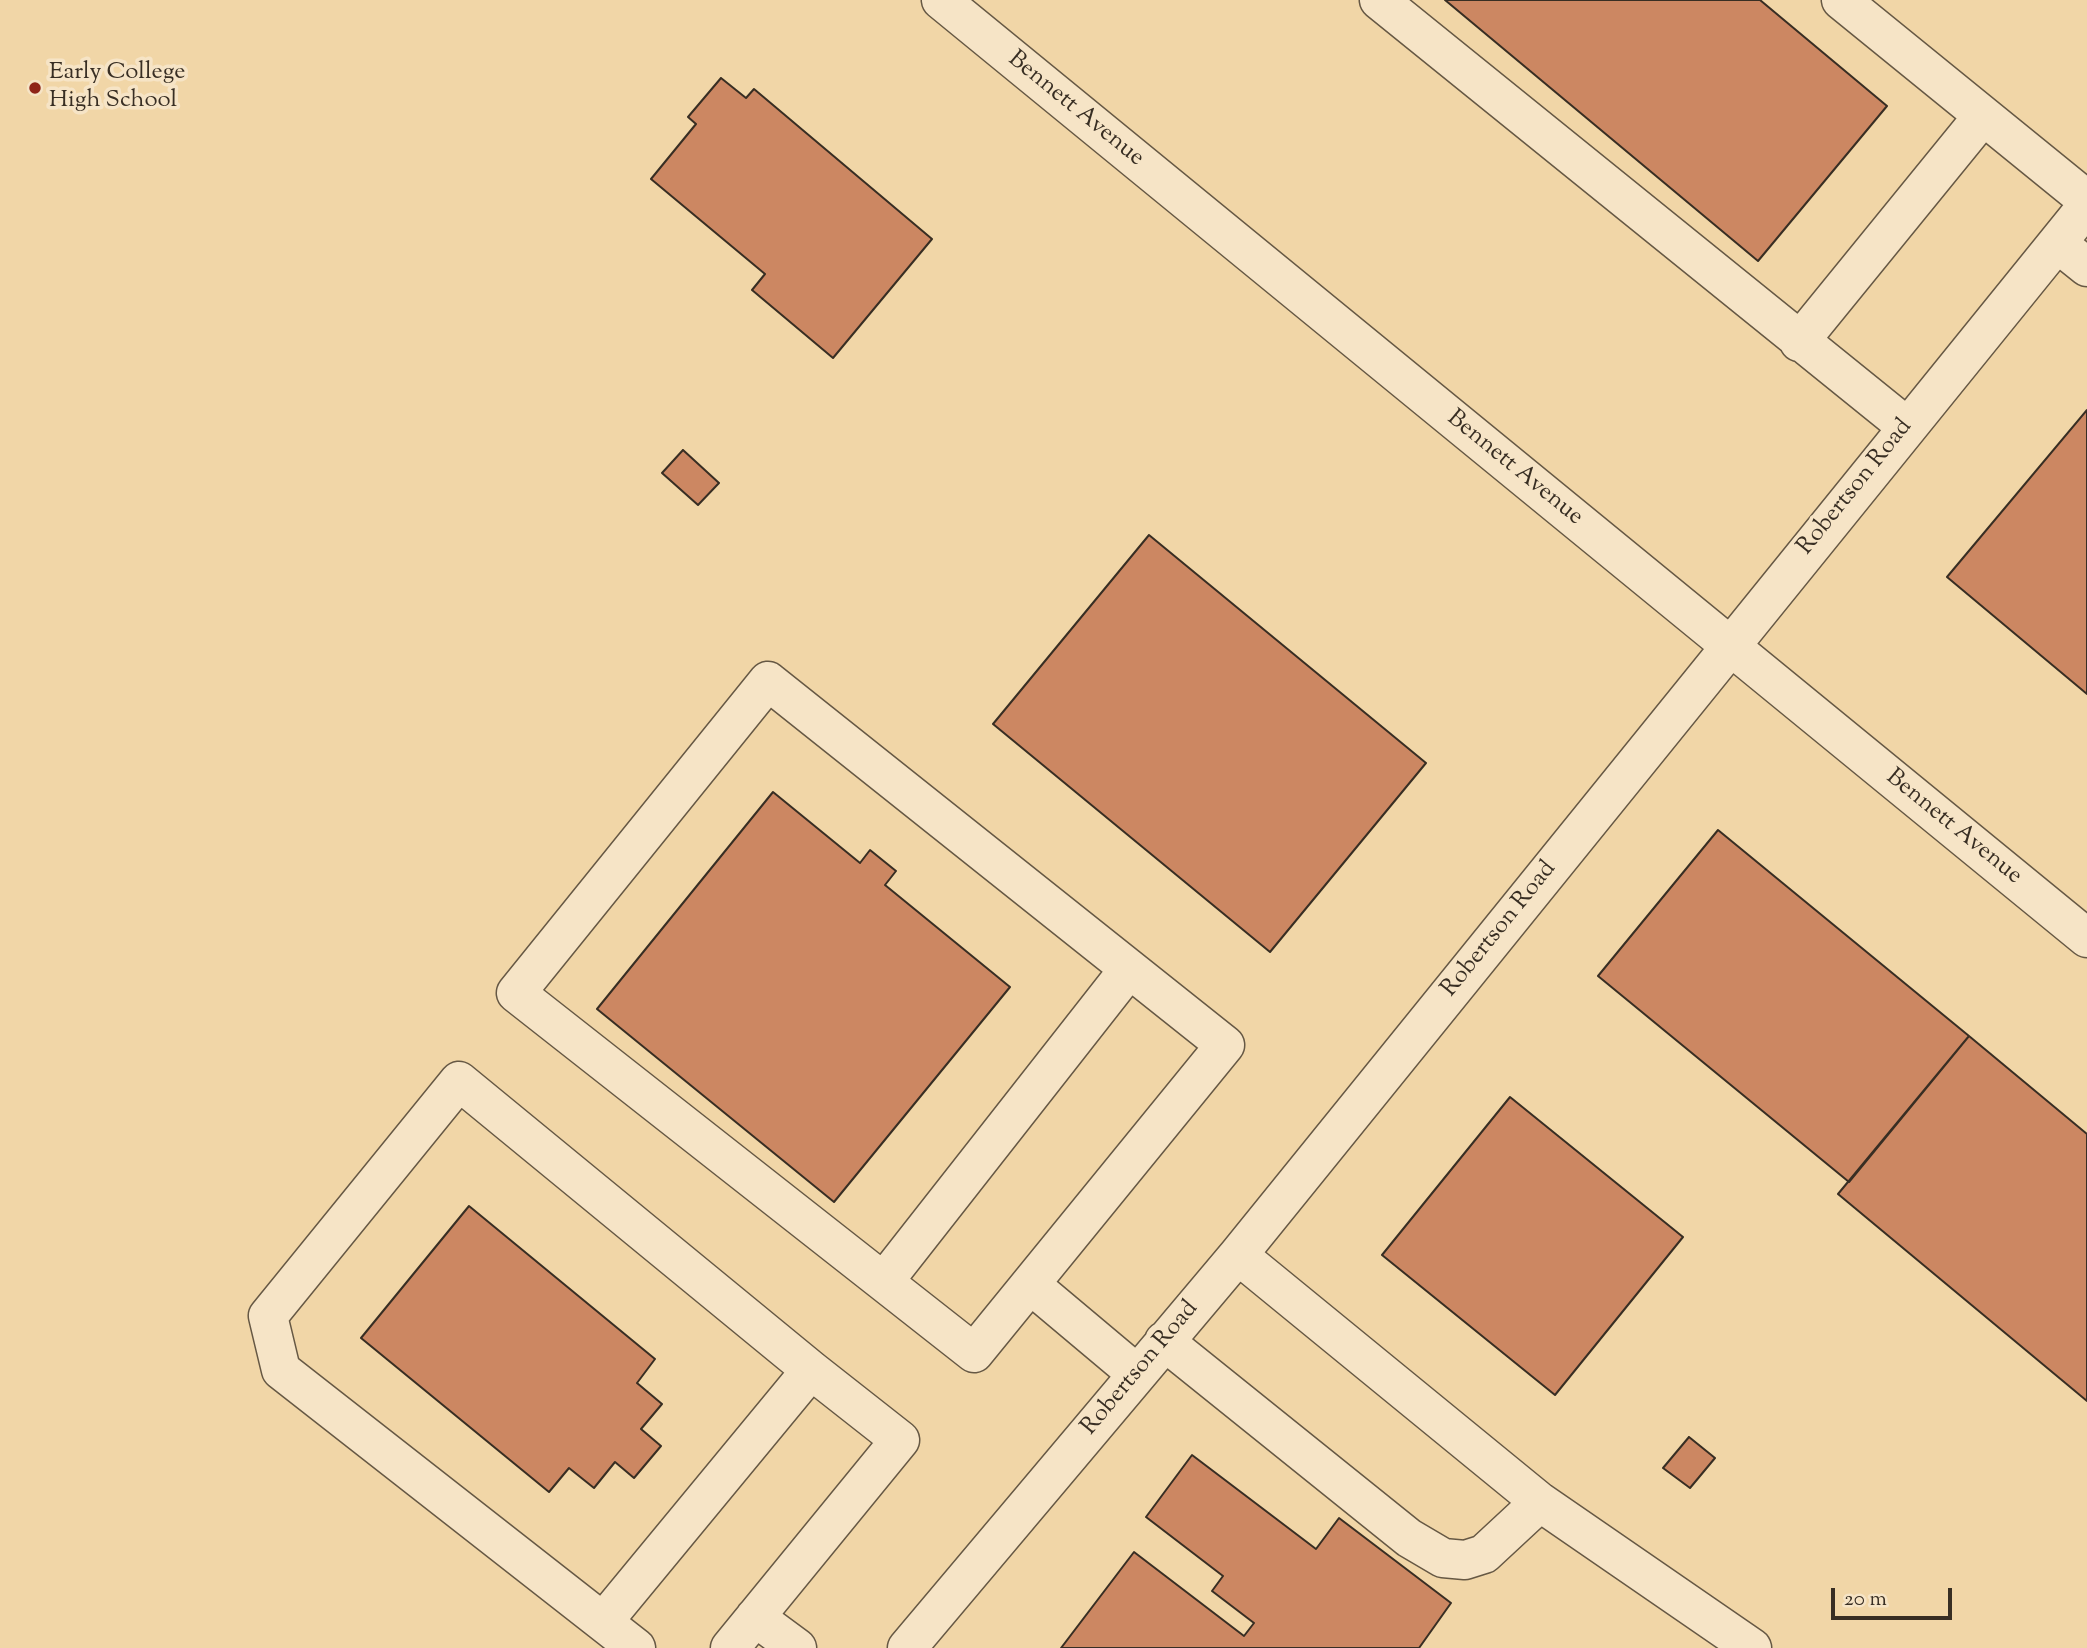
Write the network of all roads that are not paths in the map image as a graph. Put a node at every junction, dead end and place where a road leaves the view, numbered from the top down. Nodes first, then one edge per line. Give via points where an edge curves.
1 (941, 0) edge
2 (1378, 0) edge
3 (1840, 0) edge
4 (1983, 116) junction
5 (2087, 200) edge
6 (2087, 206) edge
7 (2057, 243) junction
8 (2087, 267) edge
9 (1798, 342) junction
10 (1906, 426) junction
11 (1729, 645) junction
12 (2087, 938) edge
13 (1129, 969) junction
14 (1238, 1255) junction
15 (885, 1280) junction
16 (1031, 1285) junction
17 (1164, 1342) junction
18 (811, 1370) junction
19 (1137, 1374) junction
20 (1540, 1502) junction
21 (755, 1616) junction
22 (603, 1622) junction
23 (636, 1648) edge
24 (730, 1648) edge
25 (797, 1648) edge
26 (907, 1648) edge
27 (1752, 1648) edge

1 - 11 street, Bennett Avenue
2 - 9 street
3 - 4 street
4 - 5 street
4 - 9 street
6 - 7 street, Robertson Road
7 - 8 street
7 - 10 street, Robertson Road
9 - 10 street
10 - 11 street, Robertson Road
11 - 12 street, Bennett Avenue
11 - 14 street, Robertson Road
13 - 15 street
13 - 15 street via 768,681 516,993
13 - 16 street via 1225,1045
14 - 17 street, Robertson Road
14 - 20 street
15 - 16 street via 974,1353
16 - 19 street
17 - 19 street, Robertson Road
17 - 20 street via 1443,1558 1465,1560 1483,1554
18 - 21 street via 900,1440
18 - 22 street
18 - 22 street via 458,1081 268,1316 281,1370
19 - 26 street, Robertson Road
20 - 27 street
21 - 24 street
21 - 25 street
22 - 23 street

